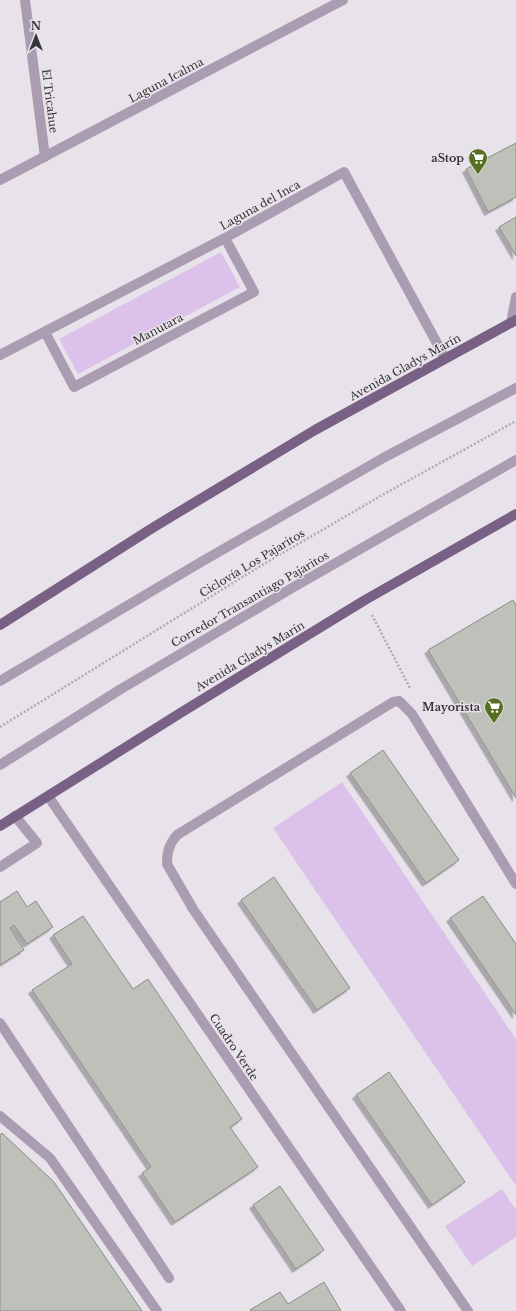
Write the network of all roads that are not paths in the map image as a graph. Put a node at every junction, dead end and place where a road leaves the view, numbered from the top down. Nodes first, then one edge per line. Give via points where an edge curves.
1 (342, 0) edge
2 (28, 1) edge
3 (45, 157) junction
4 (0, 180) edge
5 (225, 238) junction
6 (516, 297) edge
7 (514, 321) edge
8 (45, 332) junction
9 (0, 355) edge
10 (445, 358) junction
11 (516, 388) edge
12 (516, 460) edge
13 (516, 514) edge
14 (0, 625) edge
15 (0, 681) edge
16 (0, 765) edge
17 (48, 796) junction
18 (16, 816) junction
19 (0, 826) edge
20 (0, 866) edge
21 (516, 884) edge
22 (0, 1023) edge
23 (0, 1116) edge
24 (169, 1278) dead end
25 (157, 1311) edge
26 (401, 1311) edge
27 (468, 1311) edge

1 - 3 street, Laguna Icalma
2 - 3 street, El Tricahue
3 - 4 street, Laguna Icalma
5 - 8 street, Laguna del Inca
5 - 8 street, Manutara via 254,292 74,387
5 - 10 street, Laguna del Inca via 344,172
6 - 7 street
7 - 10 main road, Avenida Gladys Marín
8 - 9 street, Laguna del Inca
10 - 14 main road, Avenida Gladys Marín via 230,480
11 - 15 street via 385,457
12 - 16 street, Corredor Transantiago Pajaritos via 127,684
13 - 17 main road, Avenida Gladys Marín via 364,600
17 - 18 main road, Avenida Gladys Marín
17 - 26 street, Cuadro Verde
18 - 19 main road, Avenida Gladys Marín
18 - 20 street via 37,842
21 - 27 street via 412,714 399,701 393,702 177,835 169,845 167,864 193,909
22 - 24 street
23 - 25 street via 50,1158

